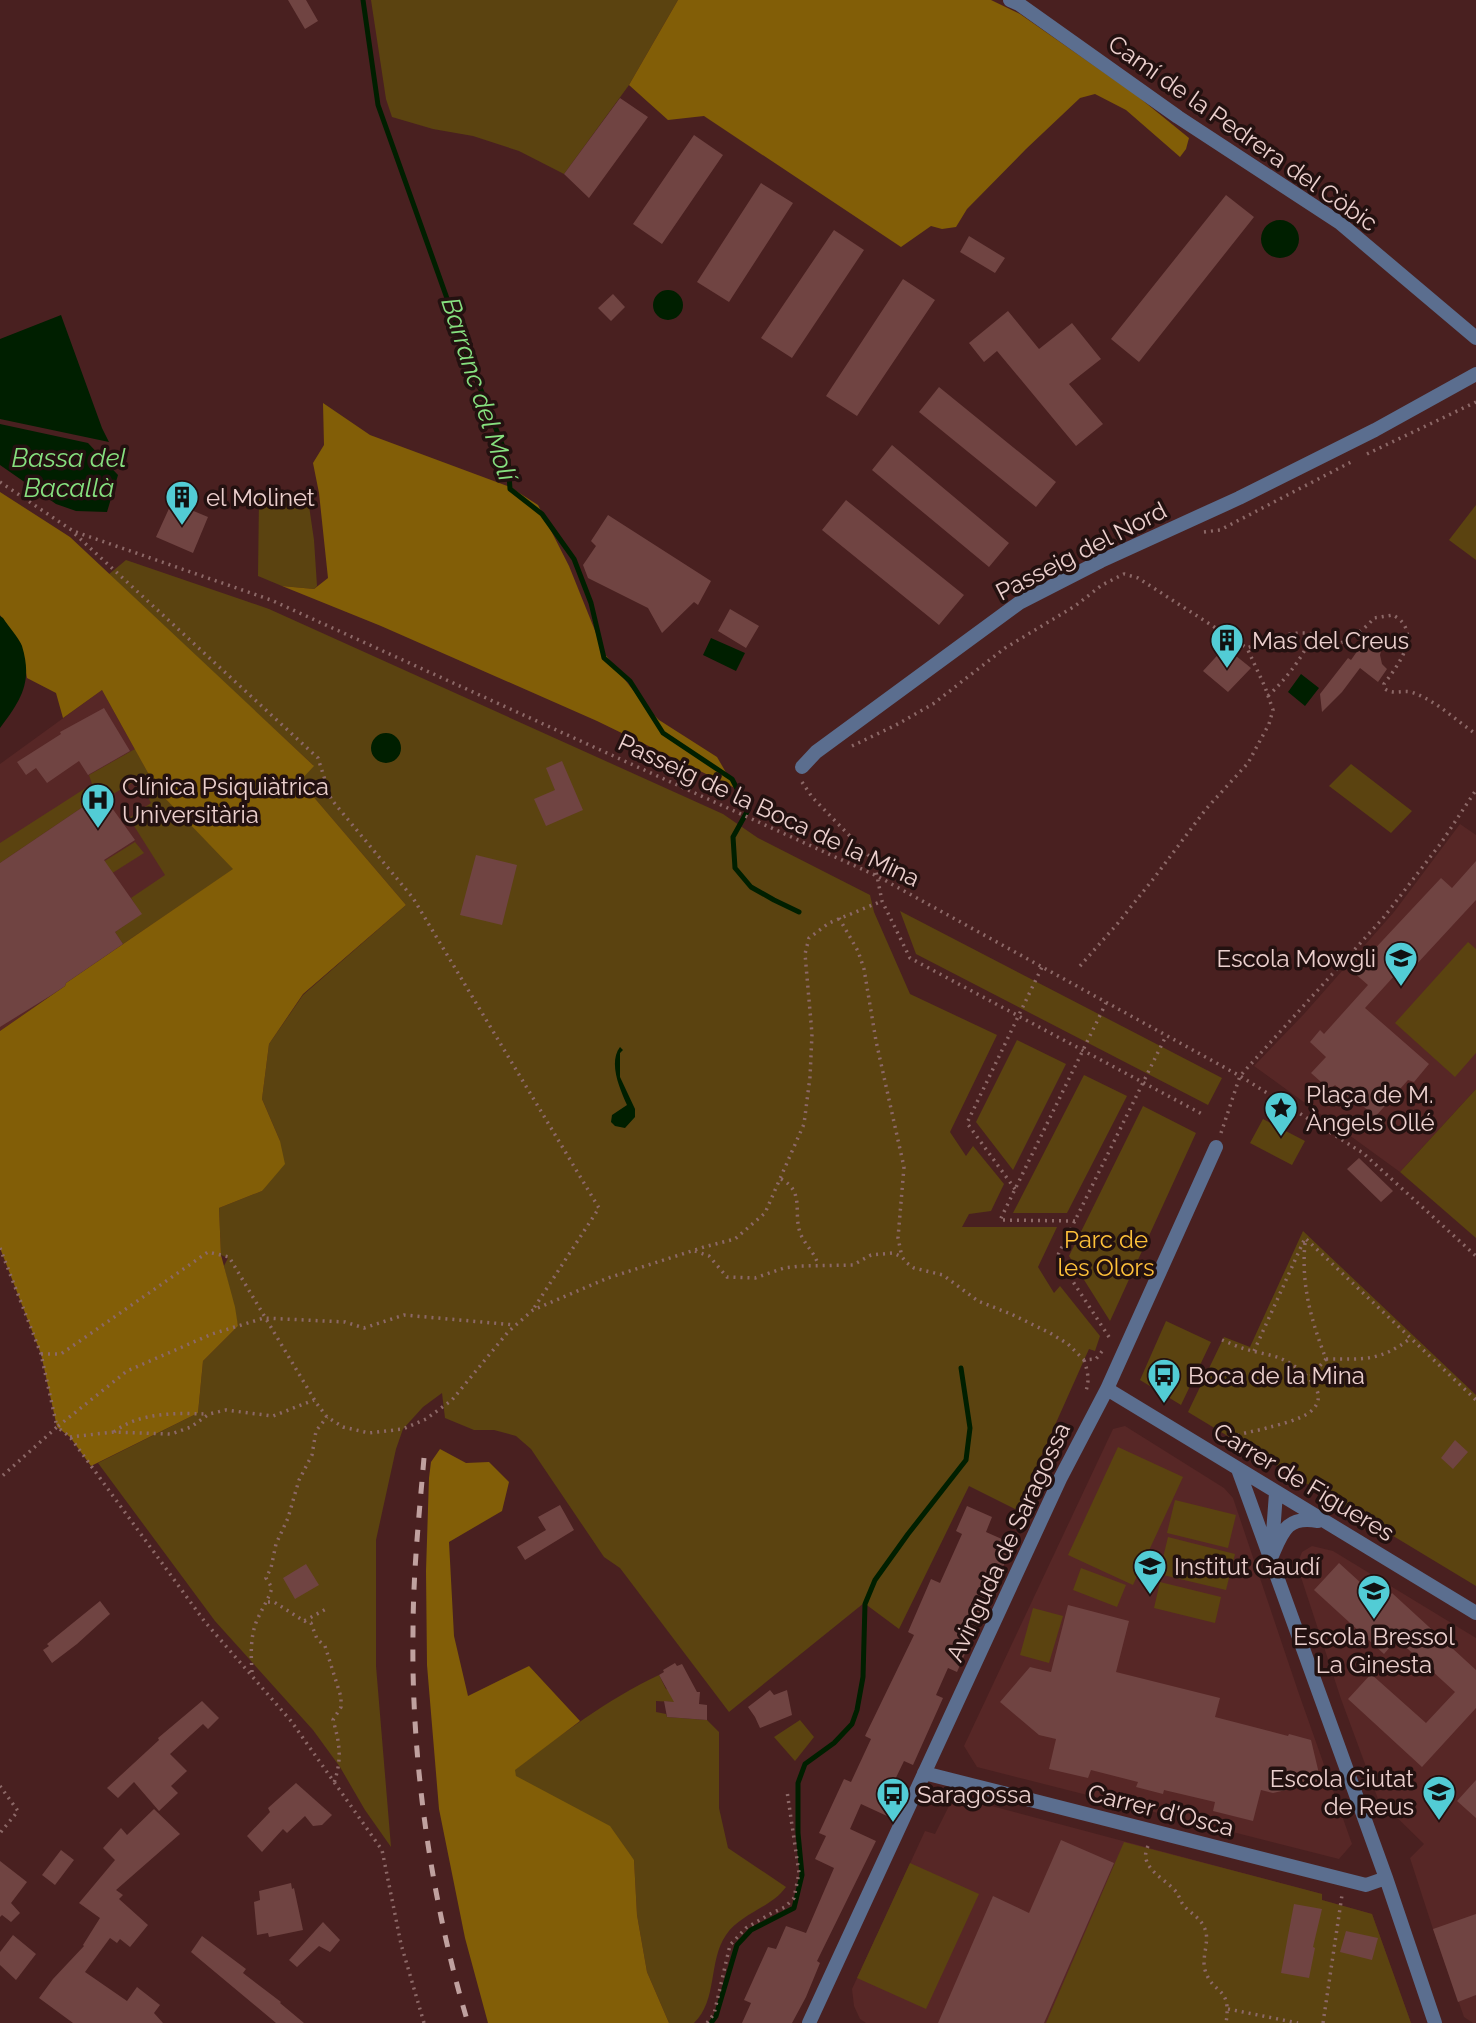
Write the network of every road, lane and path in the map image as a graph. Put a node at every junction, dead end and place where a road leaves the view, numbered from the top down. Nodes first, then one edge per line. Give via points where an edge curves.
1 (1010, 0) edge
2 (1476, 338) edge
3 (1476, 374) edge
4 (0, 482) edge
5 (72, 531) junction
6 (1313, 635) junction
7 (1247, 648) junction
8 (1268, 696) junction
9 (1476, 734) edge
10 (851, 746) dead end
11 (802, 767) joint
12 (1476, 790) edge
13 (877, 876) junction
14 (882, 901) junction
15 (839, 918) junction
16 (1080, 966) dead end
17 (1042, 967) junction
18 (1107, 1003) junction
19 (1018, 1016) junction
20 (1166, 1036) junction
21 (1083, 1051) junction
22 (1240, 1076) junction
23 (1143, 1082) junction
24 (1202, 1114) dead end
25 (1216, 1147) joint
26 (781, 1179) junction
27 (1015, 1189) junction
28 (1075, 1220) junction
29 (1305, 1238) junction
30 (0, 1248) edge
31 (693, 1250) junction
32 (1476, 1256) edge
33 (902, 1258) junction
34 (818, 1264) junction
35 (533, 1310) junction
36 (264, 1318) junction
37 (516, 1325) junction
38 (1109, 1337) dead end
39 (1411, 1338) junction
40 (1222, 1340) dead end
41 (1103, 1350) dead end
42 (1254, 1351) junction
43 (41, 1354) junction
44 (1326, 1359) junction
45 (1084, 1360) junction
46 (1309, 1378) junction
47 (1107, 1389) junction
48 (1084, 1395) dead end
49 (314, 1400) junction
50 (1476, 1400) edge
51 (209, 1414) junction
52 (327, 1417) junction
53 (57, 1427) junction
54 (114, 1432) junction
55 (70, 1437) junction
56 (1224, 1442) dead end
57 (1238, 1469) junction
58 (0, 1478) edge
59 (1276, 1493) junction
60 (1257, 1522) junction
61 (1326, 1523) junction
62 (1271, 1558) junction
63 (268, 1602) junction
64 (328, 1608) dead end
65 (1476, 1613) edge
66 (304, 1621) junction
67 (252, 1673) junction
68 (924, 1773) junction
69 (334, 1783) junction
70 (0, 1786) edge
71 (787, 1791) dead end
72 (0, 1833) edge
73 (1149, 1844) dead end
74 (1386, 1878) junction
75 (1342, 1895) dead end
76 (1228, 2009) junction
77 (424, 2023) edge
78 (707, 2023) edge
79 (809, 2023) edge
80 (1226, 2023) edge
81 (1298, 2023) edge
82 (1322, 2023) edge
83 (1435, 2023) edge

1 - 2 street, Camí de la Pedrera del Còbic via 1340,223
3 - 11 street, Passeig del Nord via 1375,430 1020,603 816,752
4 - 5 path, Passeig de la Boca de la Mina
5 - 13 path, Passeig de la Boca de la Mina via 271,600
5 - 35 path via 318,758 331,799 413,898 599,1208
6 - 7 path via 1273,638
6 - 8 path via 1288,677
6 - 9 path via 1335,645 1366,628 1374,618 1393,615 1404,622 1408,639 1385,690 1408,691 1433,702
7 - 8 path
7 - 10 path via 1138,578 1124,574 1005,648 933,704
8 - 16 path via 1273,710 1269,724 1248,763
11 - 13 path via 800,779 811,797 874,861
12 - 22 path via 1384,917
13 - 14 path
13 - 17 path, Passeig de la Boca de la Mina
14 - 15 path
14 - 19 path via 910,958
15 - 26 path via 810,938 804,954 812,1034 810,1077 804,1125
15 - 33 path via 864,969 904,1167 898,1238
17 - 18 path, Passeig de la Boca de la Mina
17 - 19 path
18 - 20 path, Passeig de la Boca de la Mina
18 - 21 path
19 - 21 path
19 - 27 path via 967,1123
20 - 22 path, Passeig de la Boca de la Mina
20 - 23 path
21 - 23 path
21 - 27 path
22 - 25 path
22 - 32 path, Passeig de la Boca de la Mina via 1363,1153
23 - 24 path
23 - 28 path
25 - 47 street, Avinguda de Saragossa
26 - 31 path via 765,1213 735,1239
26 - 34 path via 792,1186 800,1234
27 - 28 path via 1000,1220
28 - 38 path via 1057,1257
29 - 39 path
29 - 42 path
29 - 44 path via 1307,1297
30 - 43 path
31 - 34 path via 709,1256 727,1277 755,1278
31 - 35 path via 608,1278
33 - 34 path via 882,1253 853,1265
33 - 45 path via 914,1268 943,1275 978,1301 1050,1333
35 - 37 path
36 - 37 path via 345,1322 364,1328 404,1315
36 - 43 path via 229,1258 208,1252 61,1354
36 - 49 path
36 - 53 path via 212,1334 127,1371
37 - 52 path via 452,1400 426,1419 403,1429 369,1433 343,1427
39 - 44 path via 1374,1358
39 - 50 path
40 - 42 path
41 - 45 path via 1096,1359
42 - 46 path via 1284,1360
43 - 53 path
44 - 46 path
45 - 48 path via 1088,1386
46 - 56 path via 1319,1394 1309,1413
47 - 57 street, Carrer de Figueres
47 - 68 street, Avinguda de Saragossa via 1060,1479
49 - 51 path via 274,1416 226,1410
49 - 52 path
51 - 54 path via 152,1416
51 - 54 path via 172,1434
52 - 63 path via 316,1431 312,1455 276,1544 266,1578 272,1588
53 - 55 path
53 - 58 path
54 - 55 path
55 - 67 path via 205,1622
57 - 59 street, Carrer de Figueres
57 - 60 street
59 - 60 street via 1261,1498
59 - 61 street, Carrer de Figueres
59 - 62 street
60 - 62 street
61 - 62 street via 1293,1521
61 - 65 street, Carrer de Figueres
62 - 74 street
63 - 66 path
63 - 67 path via 257,1619 251,1643
64 - 66 path
66 - 69 path via 311,1623 325,1646 341,1697 333,1720 340,1755
67 - 69 path
68 - 74 street, Carrer d'Osca via 1366,1885
68 - 79 street, Avinguda de Saragossa
69 - 77 path via 382,1850 401,1944
70 - 72 path via 18,1811
71 - 78 path via 799,1873 793,1898 746,1928 730,1945
73 - 76 path via 1147,1863 1206,1929 1205,1971 1225,1997
74 - 83 street
75 - 82 path
76 - 80 path
76 - 81 path

